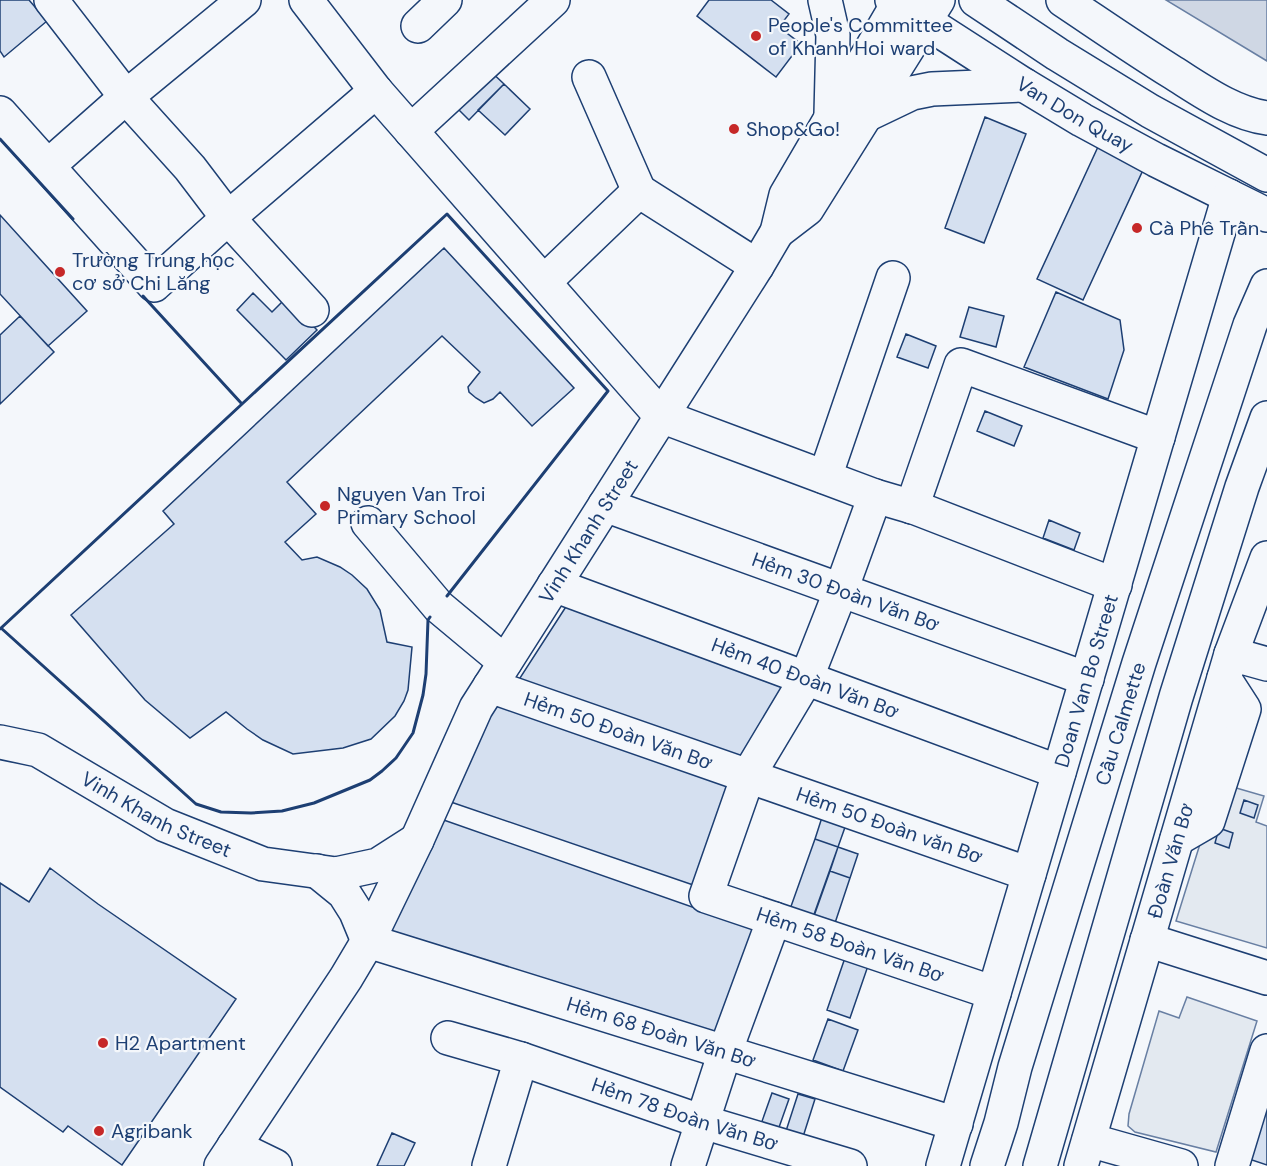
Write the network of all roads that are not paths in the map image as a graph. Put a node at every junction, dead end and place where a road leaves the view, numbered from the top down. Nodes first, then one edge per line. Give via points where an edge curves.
1 (51, 0) edge
2 (244, 0) edge
3 (306, 0) edge
4 (445, 0) edge
5 (554, 0) edge
6 (825, 0) edge
7 (976, 0) edge
8 (1064, 0) edge
9 (910, 5) edge
10 (418, 26) dead end
11 (589, 77) dead end
12 (1024, 86) junction
13 (376, 91) junction
14 (126, 97) junction
15 (0, 113) edge
16 (866, 115) junction
17 (1267, 118) edge
18 (831, 119) junction
19 (411, 131) junction
20 (48, 166) junction
21 (1267, 175) edge
22 (639, 191) junction
23 (1229, 196) junction
24 (1267, 215) edge
25 (228, 218) junction
26 (777, 232) junction
27 (757, 266) junction
28 (893, 278) dead end
29 (544, 282) junction
30 (1267, 286) edge
31 (312, 310) dead end
32 (661, 416) junction
33 (1267, 418) edge
34 (1158, 437) junction
35 (825, 477) junction
36 (875, 496) junction
37 (605, 505) junction
38 (912, 507) junction
39 (368, 523) dead end
40 (1265, 572) edge
41 (554, 585) junction
42 (1114, 585) junction
43 (841, 590) junction
44 (1267, 664) edge
45 (1227, 666) junction
46 (497, 674) junction
47 (806, 679) junction
48 (1087, 679) junction
49 (0, 742) edge
50 (1059, 772) junction
51 (748, 776) junction
52 (417, 840) junction
53 (317, 872) junction
54 (1029, 874) junction
55 (774, 919) junction
56 (1147, 940) junction
57 (368, 941) junction
58 (1267, 978) edge
59 (994, 993) junction
60 (448, 1038) dead end
61 (1267, 1051) edge
62 (725, 1052) junction
63 (521, 1059) junction
64 (703, 1122) junction
65 (956, 1124) junction
66 (1085, 1153) edge
67 (228, 1156) edge
68 (495, 1164) edge
69 (275, 1166) edge
70 (688, 1166) edge
71 (850, 1166) edge
72 (943, 1166) edge
73 (987, 1166) edge
74 (1040, 1166) edge
75 (1181, 1166) edge
76 (1232, 1166) edge

1 - 14 main road
2 - 14 main road
3 - 13 main road
4 - 10 main road
5 - 19 main road
6 - 18 main road via 833,35
7 - 21 main road, Van Don Quay via 1150,111
8 - 17 main road via 1204,93 1235,109
9 - 12 main road, Van Don Quay
9 - 16 main road, Vinh Khanh Street
9 - 18 main road, Vinh Khanh Street
11 - 22 main road
12 - 16 main road via 932,89 912,93
12 - 23 main road, Van Don Quay
13 - 19 main road
13 - 25 main road
14 - 20 main road
14 - 25 main road
15 - 20 main road
16 - 26 main road, Vinh Khanh Street via 807,209
18 - 26 main road, Vinh Khanh Street via 786,195
19 - 29 main road
20 - 25 main road via 154,285
22 - 27 main road
22 - 29 main road
23 - 24 main road, Van Don Quay
23 - 34 main road, Doan Van Bo Street
25 - 31 main road
26 - 27 main road, Vinh Khanh Street
27 - 32 main road, Vinh Khanh Street
28 - 35 main road
29 - 32 main road
30 - 73 main road, Cầu Calmette via 1250,325 1143,652
32 - 35 main road
32 - 37 main road, Vinh Khanh Street
33 - 74 main road via 1176,698
34 - 38 main road via 961,365
34 - 42 main road, Doan Van Bo Street
35 - 36 main road
36 - 38 main road
36 - 43 main road
37 - 41 main road, Vinh Khanh Street
37 - 43 main road, Hẻm 30 Đoàn Văn Bơ
38 - 42 main road
39 - 46 main road
40 - 45 main road, Đoàn Văn Bơ
41 - 46 main road, Vinh Khanh Street
41 - 47 main road, Hẻm 40 Đoàn Văn Bơ
42 - 48 main road, Doan Van Bo Street
43 - 47 main road
43 - 48 main road, Hẻm 30 Đoàn Văn Bơ
44 - 45 main road
45 - 56 main road, Đoàn Văn Bơ
46 - 51 main road, Hẻm 50 Đoàn Văn Bơ
46 - 52 main road, Vinh Khanh Street via 476,708
47 - 50 main road, Hẻm 40 Đoàn Văn Bơ
47 - 51 main road
48 - 50 main road, Doan Van Bo Street
49 - 53 main road, Vinh Khanh Street via 38,750 165,825 263,864
50 - 54 main road, Doan Van Bo Street
51 - 54 main road, Hẻm 50 Đoàn văn Bơ
51 - 55 main road, Hẻm 58 Đoàn Văn Bơ via 706,897
52 - 53 main road, Vinh Khanh Street via 378,865 336,874
52 - 57 main road, Vinh Khanh Street
53 - 57 main road, Vinh Khanh Street via 344,893
54 - 59 main road, Doan Van Bo Street
55 - 59 main road, Hẻm 58 Đoàn Văn Bơ
55 - 62 main road
56 - 58 main road
56 - 66 main road, Đoàn Văn Bơ
57 - 62 main road, Hẻm 68 Đoàn Văn Bơ
57 - 67 main road, Vinh Khanh Street
59 - 65 main road, Doan Van Bo Street
60 - 63 main road, Hẻm 78 Đoàn Văn Bơ
61 - 76 main road
62 - 64 main road
62 - 65 main road, Hẻm 68 Đoàn Văn Bơ
63 - 64 main road, Hẻm 78 Đoàn Văn Bơ
63 - 68 main road
64 - 70 main road
64 - 71 main road, Hẻm 78 Đoàn Văn Bơ
65 - 72 main road, Doan Van Bo Street
66 - 75 main road
67 - 69 main road

